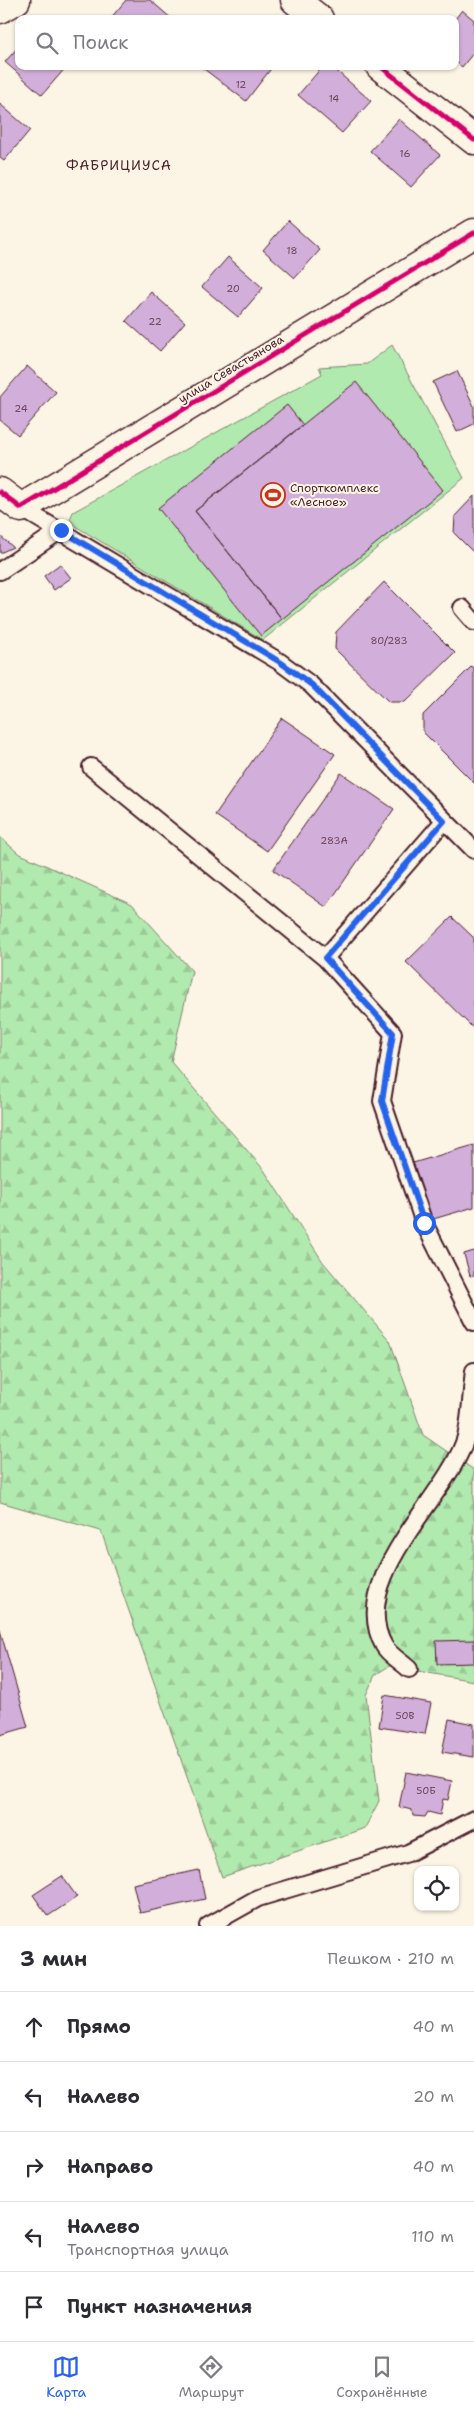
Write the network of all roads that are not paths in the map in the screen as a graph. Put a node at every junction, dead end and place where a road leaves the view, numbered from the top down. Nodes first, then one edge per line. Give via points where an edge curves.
1 (16, 0) edge
2 (295, 0) edge
3 (0, 9) edge
4 (314, 15) edge
5 (385, 70) edge
6 (474, 140) edge
7 (474, 233) edge
8 (11, 500) edge
9 (61, 530) junction
10 (0, 571) edge
11 (462, 608) dead end
12 (474, 622) edge
13 (91, 767) dead end
14 (444, 821) junction
15 (474, 850) edge
16 (325, 958) junction
17 (474, 1322) edge
18 (474, 1372) edge
19 (409, 1669) dead end
20 (474, 1819) edge
21 (208, 1926) edge

1 - 3 street
2 - 4 street
5 - 6 street
7 - 8 street, улица Севастьянова
8 - 9 lane
9 - 10 lane
9 - 14 lane via 280,662 312,685
11 - 12 lane
13 - 16 lane
14 - 15 lane
14 - 16 lane
16 - 17 lane via 393,1033 382,1101 424,1223
18 - 19 lane via 464,1442 452,1467 398,1548 378,1593 376,1624 384,1648
20 - 21 lane via 408,1853 258,1898

